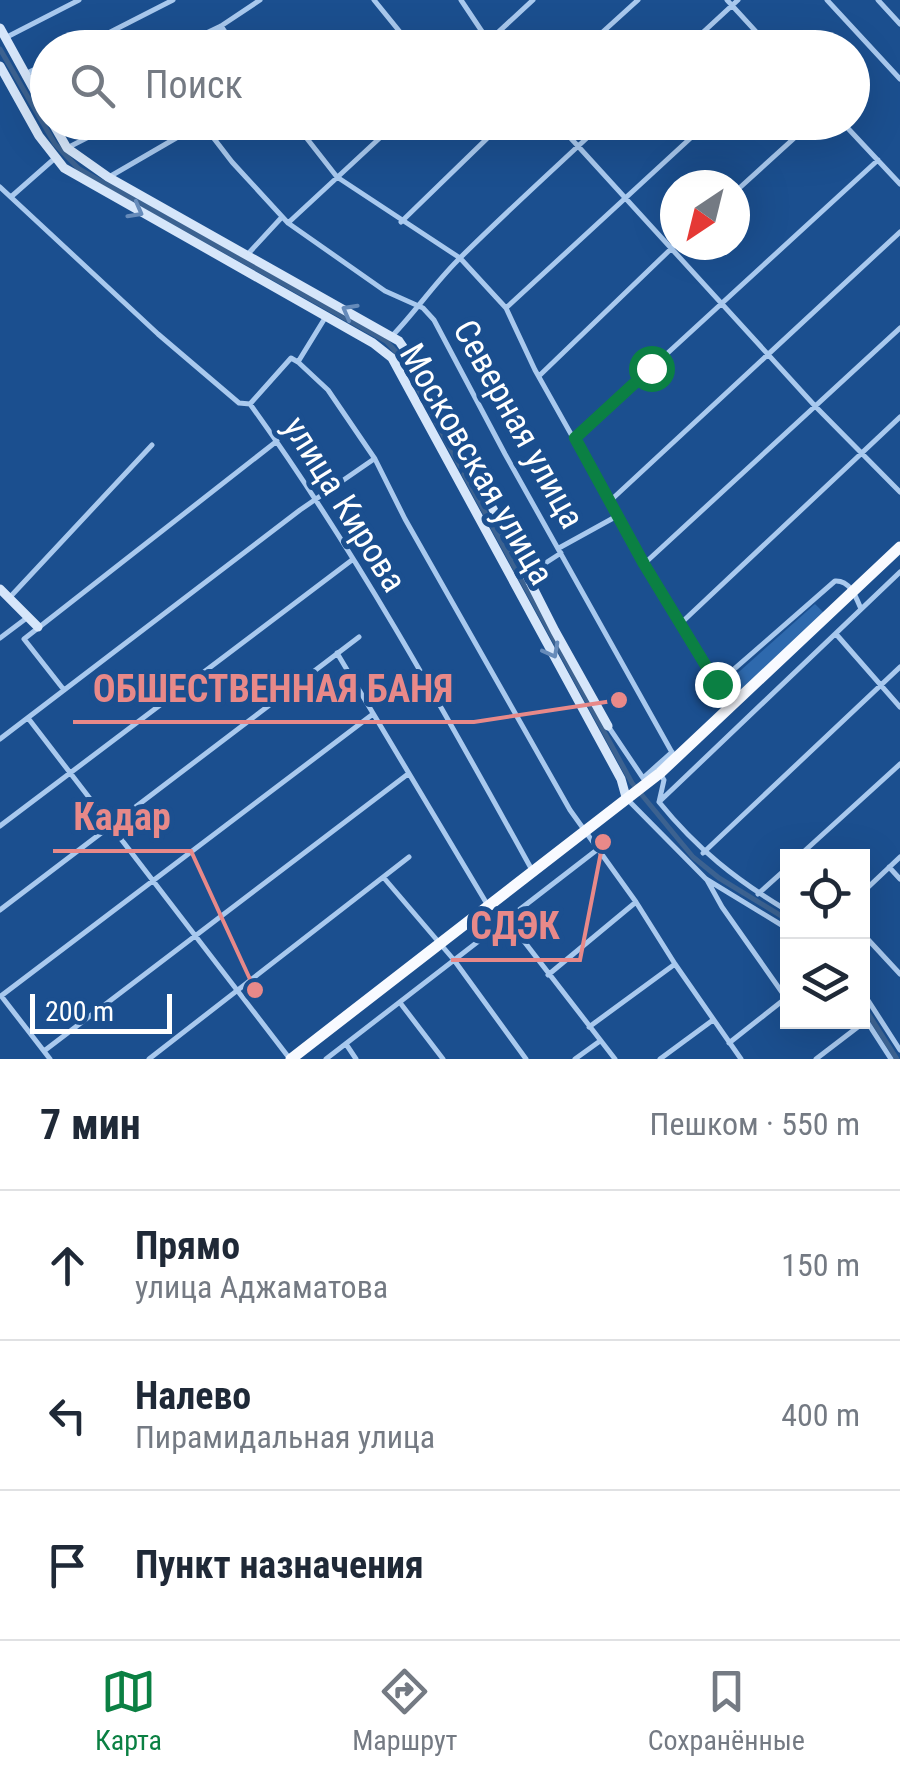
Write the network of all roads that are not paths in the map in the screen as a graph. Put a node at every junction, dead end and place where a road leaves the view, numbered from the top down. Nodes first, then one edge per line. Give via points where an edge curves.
1 (78, 0) edge
2 (173, 0) edge
3 (260, 0) edge
4 (374, 0) edge
5 (461, 0) edge
6 (533, 0) edge
7 (638, 0) edge
8 (827, 0) edge
9 (878, 0) edge
10 (732, 2) edge
11 (900, 24) edge
12 (221, 26) junction
13 (0, 28) edge
14 (114, 30) edge
15 (213, 30) edge
16 (224, 30) edge
17 (398, 30) edge
18 (481, 30) edge
19 (504, 30) edge
20 (606, 30) edge
21 (704, 30) edge
22 (756, 30) edge
23 (855, 30) edge
24 (5, 38) junction
25 (870, 47) edge
26 (0, 66) edge
27 (30, 72) edge
28 (25, 74) junction
29 (900, 79) edge
30 (30, 83) edge
31 (30, 118) edge
32 (43, 140) edge
33 (63, 140) edge
34 (83, 140) edge
35 (172, 140) edge
36 (215, 140) edge
37 (308, 140) edge
38 (378, 140) edge
39 (485, 140) edge
40 (572, 140) edge
41 (584, 140) edge
42 (688, 140) edge
43 (792, 140) edge
44 (859, 140) edge
45 (578, 146) junction
46 (68, 148) junction
47 (54, 159) junction
48 (878, 160) junction
49 (108, 177) junction
50 (336, 178) junction
51 (750, 178) edge
52 (900, 184) edge
53 (0, 186) edge
54 (12, 196) junction
55 (625, 198) junction
56 (282, 216) junction
57 (401, 222) junction
58 (288, 223) junction
59 (900, 232) edge
60 (660, 234) edge
61 (247, 254) junction
62 (460, 258) junction
63 (660, 260) edge
64 (684, 260) edge
65 (721, 304) junction
66 (418, 306) junction
67 (506, 308) junction
68 (326, 317) junction
69 (900, 328) edge
70 (392, 335) junction
71 (769, 355) junction
72 (298, 362) junction
73 (539, 376) junction
74 (250, 404) junction
75 (815, 406) junction
76 (900, 417) edge
77 (575, 438) junction
78 (277, 441) junction
79 (152, 445) dead end
80 (861, 452) junction
81 (375, 459) junction
82 (470, 466) junction
83 (456, 473) junction
84 (900, 492) edge
85 (318, 500) junction
86 (610, 500) junction
87 (618, 516) junction
88 (560, 550) junction
89 (900, 551) edge
90 (352, 560) junction
91 (644, 564) junction
92 (900, 572) edge
93 (527, 574) junction
94 (4, 594) edge
95 (855, 594) junction
96 (861, 609) junction
97 (27, 617) junction
98 (680, 625) junction
99 (38, 627) junction
100 (835, 634) junction
101 (1, 636) edge
102 (360, 636) dead end
103 (337, 653) junction
104 (900, 666) edge
105 (717, 684) junction
106 (880, 685) junction
107 (64, 690) junction
108 (900, 707) edge
109 (731, 710) junction
110 (373, 714) junction
111 (28, 718) junction
112 (608, 726) joint
113 (0, 739) edge
114 (674, 756) junction
115 (900, 764) edge
116 (70, 772) junction
117 (408, 774) junction
118 (661, 774) junction
119 (635, 793) junction
120 (659, 802) junction
121 (111, 825) junction
122 (0, 826) edge
123 (586, 831) junction
124 (598, 849) junction
125 (807, 849) edge
126 (703, 853) junction
127 (409, 856) dead end
128 (900, 857) edge
129 (889, 867) junction
130 (532, 870) junction
131 (780, 874) edge
132 (384, 878) junction
133 (706, 878) junction
134 (900, 878) edge
135 (153, 880) junction
136 (870, 885) edge
137 (758, 894) junction
138 (636, 902) junction
139 (487, 905) junction
140 (780, 906) edge
141 (0, 910) edge
142 (506, 918) junction
143 (780, 924) edge
144 (196, 935) junction
145 (868, 939) edge
146 (440, 945) junction
147 (454, 960) junction
148 (674, 964) junction
149 (900, 974) edge
150 (548, 976) junction
151 (780, 987) edge
152 (239, 990) junction
153 (1, 995) edge
154 (780, 1002) edge
155 (401, 1004) junction
156 (870, 1004) edge
157 (713, 1020) junction
158 (870, 1025) edge
159 (589, 1027) junction
160 (851, 1029) edge
161 (600, 1040) junction
162 (729, 1042) junction
163 (346, 1044) junction
164 (900, 1050) edge
165 (44, 1052) junction
166 (50, 1059) edge
167 (149, 1059) edge
168 (293, 1059) edge
169 (326, 1059) edge
170 (356, 1059) edge
171 (443, 1059) edge
172 (526, 1059) edge
173 (575, 1059) edge
174 (614, 1059) edge
175 (660, 1059) edge
176 (741, 1059) edge
177 (816, 1059) edge
178 (891, 1059) edge

1 - 24 street
2 - 14 street
3 - 12 street
4 - 17 street
5 - 18 street
6 - 19 street
7 - 20 street
8 - 23 street
9 - 11 street
10 - 21 street
10 - 22 street
12 - 15 street
12 - 16 street
13 - 24 main road
24 - 28 main road
25 - 29 street
26 - 31 main road, Московская улица
27 - 28 street
28 - 30 main road
32 - 47 main road, Московская улица
33 - 46 main road
34 - 46 street
35 - 49 street, Северная улица
36 - 56 street, Северная улица
37 - 50 street
38 - 50 street
39 - 57 street
40 - 45 street
41 - 45 street
42 - 55 street
43 - 51 street
44 - 48 street
45 - 55 street
45 - 62 street
46 - 49 main road, Московская улица
47 - 54 street
47 -> 68 main road, Московская улица
48 - 52 street
48 - 65 street
49 - 61 main road, Московская улица
50 - 57 street
50 - 58 street
53 - 54 street, улица Кирова
54 - 74 street, улица Кирова via 171,346 240,403
55 - 60 street
55 - 67 street
56 - 58 street, Северная улица
56 - 61 street
57 - 62 street
58 - 66 street, Северная улица via 385,291
59 - 71 street
70 -> 61 main road, Московская улица
62 - 66 street
62 - 67 street
63 - 73 street
64 - 65 street
65 - 71 street
65 - 77 street
66 - 70 street
66 - 88 street, Северная улица via 434,320
67 - 73 street
68 - 72 street
68 - 83 main road, Московская улица via 392,358
69 - 75 street
70 - 82 main road, Московская улица via 432,389
71 - 75 street
71 - 86 street
72 - 74 street via 291,358
72 - 81 street via 328,390
73 - 77 street
74 - 78 street, улица Кирова
75 - 80 street
75 - 91 street
76 - 80 street
77 - 86 street
78 - 85 street, улица Кирова
78 - 99 street
79 - 94 street
80 - 84 street
80 - 98 street
81 - 85 street
81 - 123 street
82 - 83 main road
82 - 93 main road, Московская улица
83 -> 119 main road, Московская улица
85 - 90 street, улица Кирова
85 - 107 street
86 - 87 street
87 - 88 street
87 - 91 street
88 - 93 street
88 - 114 street, Северная улица
89 - 95 highway
90 - 116 street
90 - 130 street, улица Кирова
91 - 98 street
92 - 96 street
93 - 112 main road, Московская улица
94 - 97 main road
95 - 96 street
95 - 105 street via 835,581
95 - 109 highway
96 - 100 street
97 - 99 main road
97 - 101 street
98 - 105 street
99 - 107 street via 24,642
100 - 106 street
100 - 120 street
102 - 103 street
103 - 110 street
103 - 121 street
104 - 106 street
105 - 109 street
106 - 108 street
106 - 126 street
107 - 111 street
109 - 114 highway
109 - 118 highway
110 - 117 street
110 - 135 street
111 - 113 street
111 - 116 street
112 - 114 street, Московская улица via 643,778
114 - 118 highway
115 - 125 street
116 - 121 street
116 - 122 street
117 - 139 street
117 - 144 street
118 - 119 highway
118 - 120 street
119 - 123 highway
119 - 133 street, Московская улица
120 - 126 street
121 - 135 street
121 - 141 street
123 - 124 street
123 - 130 highway
123 - 146 highway
124 - 138 street
124 - 142 street
126 - 137 street
127 - 132 street
128 - 129 street
129 - 134 street
129 - 136 street
130 - 139 highway
131 - 137 street
132 - 146 street
132 - 152 street
133 - 143 street, Московская улица
133 - 151 street
135 - 144 street
135 - 153 street
137 - 140 street
138 - 148 street
138 - 150 street
139 - 146 highway
142 - 147 street
142 - 150 street
144 - 152 street
144 - 165 street
145 - 149 street
146 - 147 street
146 - 168 highway
147 - 155 street
147 - 172 street
148 - 157 street
148 - 159 street
150 - 159 street
152 - 167 street
152 - 168 street
153 - 165 street
154 - 162 street
155 - 163 street
155 - 171 street
156 - 164 street
157 - 162 street
157 - 175 street
158 - 178 street
159 - 161 street
160 - 177 street
161 - 173 street
161 - 174 street
162 - 176 street
163 - 169 street
163 - 170 street
165 - 166 street

